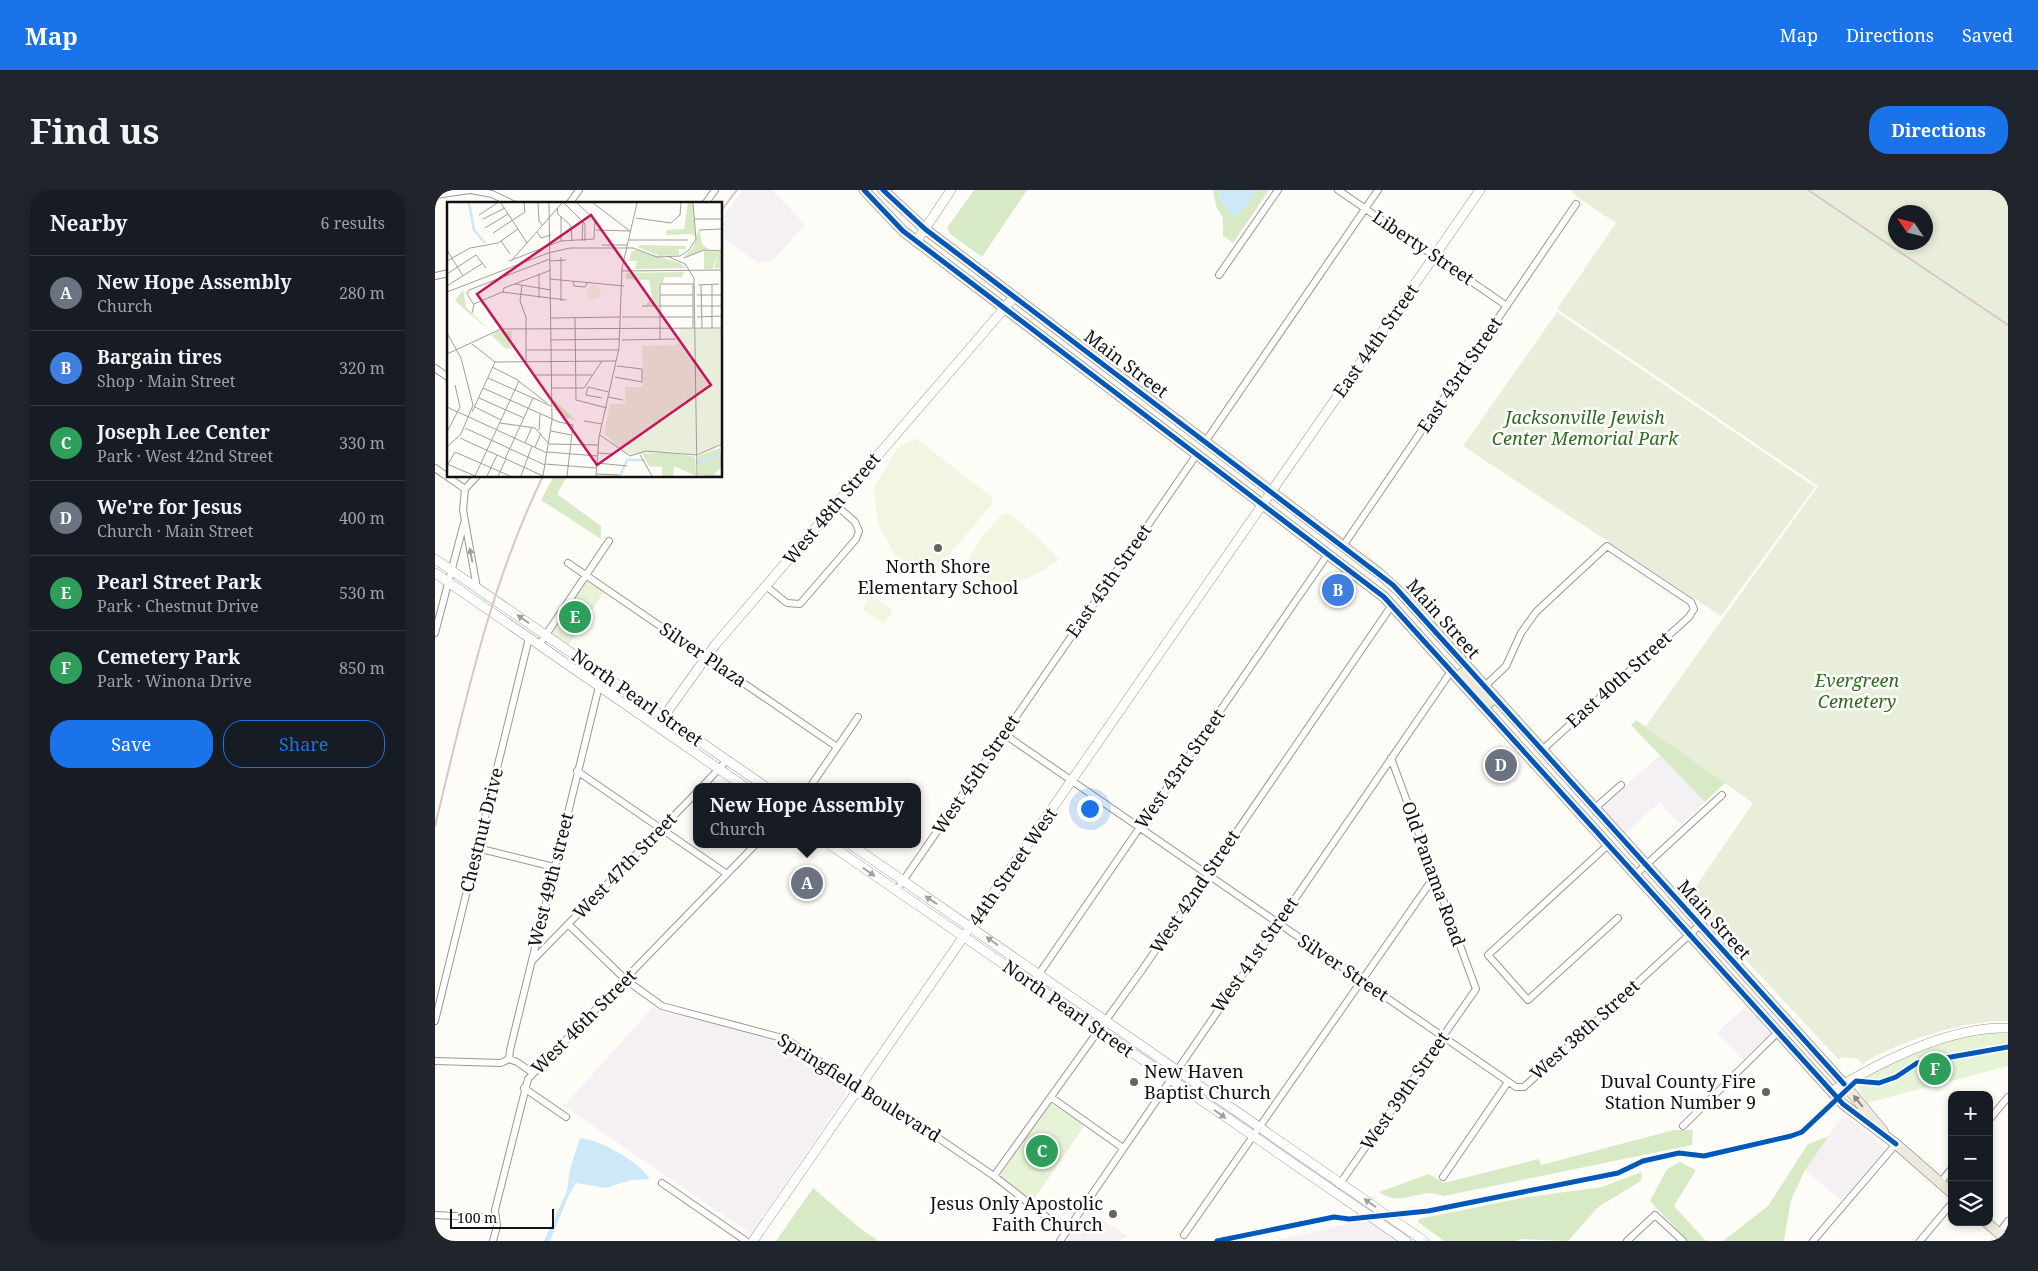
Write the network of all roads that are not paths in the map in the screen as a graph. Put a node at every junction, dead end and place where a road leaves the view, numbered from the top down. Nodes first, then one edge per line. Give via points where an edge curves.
1 (470, 190) edge
2 (579, 190) edge
3 (715, 190) edge
4 (864, 190) edge
5 (883, 190) edge
6 (951, 190) edge
7 (1278, 190) edge
8 (1338, 190) edge
9 (1378, 190) edge
10 (1480, 190) edge
11 (435, 195) edge
12 (509, 202) edge
13 (570, 202) edge
14 (706, 202) edge
15 (1576, 204) dead end
16 (1365, 209) junction
17 (925, 229) junction
18 (917, 242) junction
19 (1435, 256) junction
20 (1219, 275) dead end
21 (1014, 297) junction
22 (1507, 306) junction
23 (1005, 308) junction
24 (435, 368) edge
25 (447, 377) edge
26 (1205, 442) junction
27 (1197, 454) junction
28 (435, 468) edge
29 (447, 476) edge
30 (449, 478) edge
31 (475, 478) edge
32 (465, 489) junction
33 (1272, 492) junction
34 (1263, 504) junction
35 (836, 505) junction
36 (465, 522) junction
37 (609, 541) dead end
38 (1343, 546) junction
39 (1328, 554) junction
40 (435, 558) edge
41 (568, 563) dead end
42 (452, 570) junction
43 (435, 574) edge
44 (585, 575) junction
45 (448, 583) junction
46 (767, 587) junction
47 (477, 588) junction
48 (1392, 605) junction
49 (435, 633) edge
50 (546, 635) junction
51 (529, 638) junction
52 (539, 645) junction
53 (705, 658) junction
54 (1452, 670) junction
55 (602, 674) junction
56 (598, 686) junction
57 (1485, 686) junction
58 (1021, 709) joint
59 (664, 717) junction
60 (858, 717) dead end
61 (657, 726) junction
62 (1004, 734) junction
63 (1529, 735) junction
64 (837, 747) junction
65 (1542, 750) junction
66 (1391, 758) junction
67 (727, 760) junction
68 (719, 769) junction
69 (577, 771) junction
70 (1071, 782) junction
71 (706, 783) edge
72 (739, 783) edge
73 (760, 783) edge
74 (813, 783) edge
75 (1621, 785) dead end
76 (1722, 795) dead end
77 (693, 796) edge
78 (1595, 808) junction
79 (662, 828) junction
80 (1139, 828) junction
81 (1609, 846) junction
82 (477, 848) junction
83 (752, 848) edge
84 (835, 848) edge
85 (856, 848) edge
86 (1645, 865) junction
87 (554, 867) junction
88 (727, 874) junction
89 (1207, 875) junction
90 (1635, 875) junction
91 (1434, 877) junction
92 (903, 881) junction
93 (896, 891) junction
94 (1618, 918) dead end
95 (1277, 923) junction
96 (568, 924) junction
97 (1700, 925) junction
98 (971, 927) junction
99 (1689, 935) junction
100 (964, 937) junction
101 (531, 961) junction
102 (1039, 974) junction
103 (625, 980) junction
104 (1361, 980) junction
105 (1032, 984) junction
106 (1475, 989) joint
107 (1106, 1020) junction
108 (435, 1021) edge
109 (2008, 1028) edge
110 (1099, 1031) junction
111 (1778, 1032) junction
112 (1443, 1036) junction
113 (509, 1059) junction
114 (435, 1061) edge
115 (1177, 1069) junction
116 (533, 1073) junction
117 (1170, 1079) junction
118 (1508, 1082) junction
119 (1844, 1084) junction
120 (858, 1087) junction
121 (524, 1088) junction
122 (1832, 1091) junction
123 (2008, 1097) edge
124 (1052, 1098) junction
125 (1993, 1115) edge
126 (566, 1117) dead end
127 (1683, 1126) dead end
128 (1260, 1127) junction
129 (1253, 1137) junction
130 (1896, 1144) junction
131 (1123, 1148) junction
132 (1948, 1173) edge
133 (994, 1176) junction
134 (1443, 1177) dead end
135 (1341, 1182) junction
136 (662, 1183) dead end
137 (1939, 1183) junction
138 (1948, 1190) edge
139 (1334, 1192) junction
140 (1948, 1209) edge
141 (435, 1215) edge
142 (496, 1218) junction
143 (2008, 1221) edge
144 (1991, 1226) edge
145 (1066, 1232) junction
146 (1999, 1232) junction
147 (1184, 1235) dead end
148 (493, 1241) edge
149 (746, 1241) edge
150 (753, 1241) edge
151 (1059, 1241) edge
152 (1406, 1241) edge
153 (1424, 1241) edge
154 (1627, 1241) edge
155 (1683, 1241) edge
156 (1813, 1241) edge
157 (1920, 1241) edge
158 (2008, 1241) edge

1 - 11 street
1 - 12 street via 492,194
2 - 13 street
3 - 14 street
4 - 18 main road, Main Street
5 - 17 main road, Main Street
6 - 17 street
7 - 20 street
8 - 16 street, Liberty Street
9 - 16 street
10 - 19 street, East 44th Street
15 - 22 street, East 43rd Street
16 - 19 street, Liberty Street
16 - 26 street
17 - 18 street
17 - 21 main road, Main Street
18 - 23 main road, Main Street
19 - 22 street, Liberty Street
19 - 33 street, East 44th Street
21 - 23 street, West 48th Street
21 - 26 main road, Main Street
22 - 38 street, East 43rd Street
23 - 27 main road, Main Street
23 - 35 street, West 48th Street
24 - 25 street
26 - 33 main road, Main Street
27 - 34 main road, Main Street
27 - 58 street, East 45th Street
28 - 29 street
30 - 32 street
31 - 32 street
32 - 36 street
33 - 34 street, 44th Street West
33 - 38 main road, Main Street
34 - 39 main road, Main Street
34 - 70 street, 44th Street West
35 - 46 street, West 48th Street
35 - 46 street via 855,522 859,531 856,539 800,604 787,603
36 - 42 street
47 -> 36 street
37 - 44 street
38 - 57 main road, Main Street via 1401,593
39 - 48 main road, Main Street
39 - 80 street, West 43rd Street
40 - 42 street, North Pearl Street
41 - 44 street, Silver Plaza
42 - 45 street
42 - 47 street, North Pearl Street
43 - 45 street, North Pearl Street
44 - 50 street
44 - 53 street, Silver Plaza
45 - 49 street
45 - 51 street, North Pearl Street
46 - 53 street, West 48th Street
50 -> 47 street, North Pearl Street
48 - 54 main road, Main Street
48 - 89 street, West 42nd Street
50 - 52 street
50 - 55 street, North Pearl Street
51 - 52 street, North Pearl Street
51 - 82 street, Chestnut Drive
52 - 56 street, North Pearl Street
53 - 59 street, West 48th Street
53 - 64 street, Silver Plaza
54 - 63 main road via 1463,673 1498,710
54 - 66 street, West 41st Street
54 - 81 main road, Main Street
55 - 56 street, West 49th street
55 - 59 street, North Pearl Street
56 - 61 street, North Pearl Street
56 - 69 street, West 49th street
57 - 63 main road, Main Street
57 - 65 street, East 40th Street via 1506,666 1524,628 1536,612 1607,546 1691,602 1694,609 1689,617
58 - 62 street, West 45th Street
59 - 61 street, West 48th Street
59 - 67 street, North Pearl Street
60 - 64 street
61 - 68 street, North Pearl Street
62 - 70 street, Silver Street
62 - 92 street, West 45th Street
63 - 65 main road, Main Street
64 - 74 street
65 - 78 main road, Main Street
66 - 91 street, Old Panama Road
66 - 95 street, West 41st Street
67 - 68 street
67 - 73 street, North Pearl Street
68 - 71 street
68 - 72 street, North Pearl Street
69 - 79 street
69 - 87 street, West 49th street
70 - 80 street, Silver Street
70 - 98 street, 44th Street West
75 - 78 street
76 - 86 street
77 - 79 street, West 47th Street
78 - 86 main road, Main Street
79 - 88 street
79 - 96 street, West 47th Street
80 - 89 street, Silver Street
80 - 102 street, West 43rd Street
81 - 90 main road, Main Street
81 - 94 street via 1488,955 1528,1000
82 - 87 street
82 - 108 street, Chestnut Drive
83 - 88 street, West 46th Street
84 -> 93 street, North Pearl Street
85 - 92 street, North Pearl Street
86 - 90 street
86 - 97 main road, Main Street
87 - 101 street, West 49th street
88 - 103 street, West 46th Street
89 - 95 street, Silver Street
89 - 107 street, West 42nd Street
90 - 99 main road, Main Street
91 - 104 street
91 - 106 street, Old Panama Road
92 - 93 street, West 45th Street
98 -> 92 street, North Pearl Street
93 - 100 street, North Pearl Street
95 - 104 street, Silver Street
95 - 115 street, West 41st Street
96 - 101 street, West 47th Street
96 - 103 street, Springfield Boulevard
97 - 99 street, West 38th Street
97 - 119 main road, Main Street
98 - 100 street, 44th Street West
102 -> 98 street, North Pearl Street
99 - 111 main road, Main Street
99 - 118 street, West 38th Street via 1524,1087
100 - 105 street, North Pearl Street
100 - 120 street, 44th Street West
101 - 113 street, West 49th street
102 - 105 street, West 43rd Street
102 - 107 street, North Pearl Street
103 - 116 street, West 46th Street
103 - 120 street, Springfield Boulevard via 662,1006 778,1035
104 - 112 street, Silver Street
104 - 128 street
105 - 110 street, North Pearl Street
106 - 112 street, West 39th Street
107 - 110 street, West 42nd Street
107 - 115 street, North Pearl Street
109 - 119 street via 1966,1032 1936,1042 1887,1059
110 - 117 street, North Pearl Street
110 - 124 street, West 42nd Street
111 - 122 main road, Main Street
111 - 127 street
112 - 118 street, Silver Street
112 - 135 street, West 39th Street
113 - 114 street via 501,1063
113 - 116 street
115 - 117 street, West 41st Street
115 - 128 street, North Pearl Street
116 - 121 street, West 46th Street
117 -> 129 street, North Pearl Street
117 - 131 street, West 41st Street
118 - 134 street, West 38th Street
119 - 122 street
130 -> 119 main road, Main Street
120 - 133 street, Springfield Boulevard via 887,1102
120 - 150 street, 44th Street West
121 - 126 street
121 - 142 street, West 46th Street via 495,1210
122 - 130 main road, Main Street via 1864,1121
123 - 125 street
124 - 131 street
124 - 133 street, West 42nd Street via 1041,1108
128 - 129 street
128 - 135 street, North Pearl Street
129 - 139 street, North Pearl Street
129 - 147 street
130 - 137 main road, Main Street
130 - 156 street
131 - 145 street, West 41st Street
132 - 137 street
133 - 145 street, Springfield Boulevard
135 - 139 street, West 39th Street
153 -> 135 street, North Pearl Street
136 - 149 street
137 - 138 main road, Main Street
139 - 152 street, North Pearl Street
140 - 157 street
141 - 142 street
142 - 148 street, West 46th Street
143 - 146 street
144 - 146 main road
145 - 151 street, West 41st Street
146 - 158 main road
154 - 155 street via 1652,1216 1658,1215

